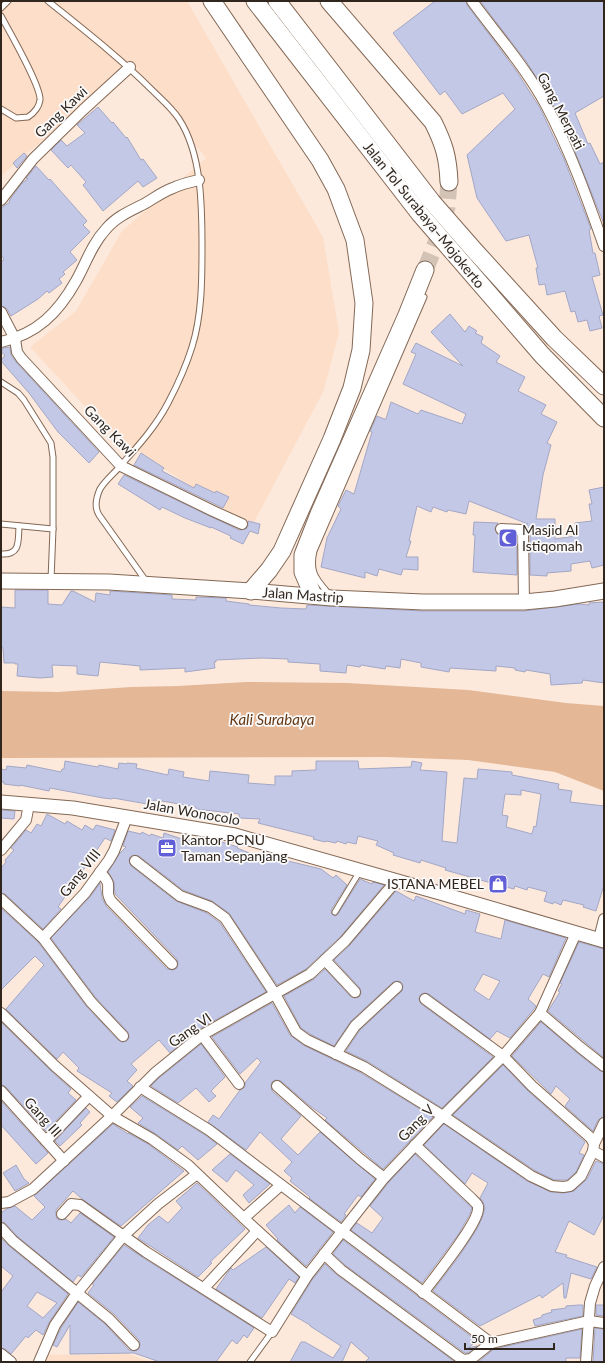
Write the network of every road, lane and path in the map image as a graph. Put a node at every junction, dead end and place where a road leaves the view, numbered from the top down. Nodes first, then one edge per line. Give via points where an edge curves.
1 (8, 1) edge
2 (48, 1) edge
3 (212, 1) edge
4 (255, 1) edge
5 (277, 1) edge
6 (329, 1) edge
7 (472, 1) edge
8 (1, 8) edge
9 (1, 16) edge
10 (130, 68) junction
11 (1, 108) edge
12 (199, 180) junction
13 (449, 182) tunnel mouth
14 (1, 200) edge
15 (604, 246) edge
16 (425, 270) tunnel mouth
17 (424, 297) dead end
18 (1, 312) edge
19 (15, 340) junction
20 (1, 342) edge
21 (1, 382) edge
22 (604, 386) edge
23 (604, 418) edge
24 (121, 466) junction
25 (1, 524) edge
26 (242, 524) dead end
27 (19, 526) junction
28 (53, 529) junction
29 (501, 529) dead end
30 (1, 554) edge
31 (1, 581) edge
32 (51, 583) junction
33 (148, 585) junction
34 (251, 591) junction
35 (604, 591) edge
36 (313, 595) junction
37 (332, 598) junction
38 (524, 602) junction
39 (1, 802) edge
40 (29, 804) junction
41 (127, 817) junction
42 (1, 850) edge
43 (134, 861) dead end
44 (360, 871) junction
45 (100, 872) junction
46 (396, 881) junction
47 (1, 899) edge
48 (335, 912) dead end
49 (604, 919) edge
50 (576, 933) junction
51 (43, 938) junction
52 (602, 940) edge
53 (325, 960) junction
54 (172, 964) dead end
55 (397, 987) dead end
56 (355, 992) dead end
57 (275, 994) junction
58 (425, 999) dead end
59 (1, 1013) edge
60 (540, 1013) junction
61 (123, 1036) dead end
62 (202, 1036) junction
63 (336, 1054) junction
64 (503, 1056) junction
65 (604, 1066) edge
66 (239, 1084) dead end
67 (276, 1086) dead end
68 (140, 1087) junction
69 (1, 1091) edge
70 (89, 1096) junction
71 (112, 1116) junction
72 (443, 1116) junction
73 (604, 1123) edge
74 (46, 1141) junction
75 (415, 1145) junction
76 (594, 1148) junction
77 (604, 1157) edge
78 (64, 1161) junction
79 (197, 1174) junction
80 (384, 1178) junction
81 (281, 1185) junction
82 (1, 1203) edge
83 (62, 1214) dead end
84 (244, 1218) junction
85 (1, 1228) edge
86 (257, 1231) junction
87 (342, 1231) junction
88 (124, 1236) junction
89 (324, 1254) junction
90 (604, 1267) edge
91 (307, 1276) junction
92 (204, 1288) junction
93 (77, 1293) junction
94 (423, 1293) junction
95 (589, 1321) junction
96 (604, 1322) edge
97 (272, 1332) junction
98 (491, 1343) junction
99 (134, 1345) dead end
100 (1, 1354) edge
101 (11, 1362) edge
102 (39, 1362) edge
103 (250, 1362) edge
104 (586, 1362) edge

1 - 8 lane
2 - 10 lane
3 - 34 highway via 320,160 336,189 355,240 364,303 361,350 352,388 332,439 282,551
4 - 23 highway, Jalan Tol Surabaya–Mojokerto via 420,214 542,355
5 - 22 highway, Jalan Tol Surabaya–Mojokerto via 432,202 554,338
6 - 13 highway via 433,122 448,160
7 - 15 street, Gang Merpati via 546,104 583,188
9 - 11 lane via 38,87 40,100 37,108 28,117 16,118
10 - 12 lane via 179,119 190,140
10 - 14 street, Gang Kawi via 33,159
12 - 19 street via 173,187 120,216 106,228 95,242 75,282 53,315
12 - 24 lane via 202,210 202,280 199,314 192,346 168,404
16 - 36 highway via 303,555 303,572
17 - 37 lane via 314,552 311,563 314,576
18 - 19 street, Gang Kawi
19 - 20 street
19 - 24 street, Gang Kawi via 21,358
21 - 28 lane via 24,400 51,443
24 - 26 street, Gang Kawi
24 - 33 lane via 100,490 95,508
25 - 27 lane
27 - 28 lane
27 - 30 lane via 17,548 10,554
28 - 32 lane
29 - 38 street via 523,532
31 - 32 main road, Jalan Mastrip
32 - 33 main road, Jalan Mastrip via 109,582
33 - 34 main road, Jalan Mastrip
34 - 36 main road, Jalan Mastrip
35 - 38 main road, Jalan Mastrip
36 - 37 main road, Jalan Mastrip
37 - 38 main road, Jalan Mastrip via 423,602
39 - 40 main road, Jalan Wonocolo
40 - 41 main road, Jalan Wonocolo
40 - 42 street via 26,820
41 - 44 main road, Jalan Wonocolo via 235,835
41 - 45 street, Gang VIII via 114,851
43 - 57 street via 180,896 210,907 225,918
44 - 46 main road, Jalan Wonocolo
44 - 48 lane
45 - 51 street, Gang VIII
45 - 54 street via 108,884 107,894 111,901
46 - 50 main road, Jalan Wonocolo
46 - 53 street, Gang VI via 345,942
47 - 51 street
49 - 52 street
50 - 52 main road, Jalan Wonocolo
50 - 60 street, Gang V
51 - 61 street via 91,1002
53 - 56 street
53 - 57 street, Gang VI via 310,974
55 - 63 street via 355,1026
57 - 62 street, Gang VI
57 - 63 street via 301,1037
58 - 64 street
59 - 70 street
60 - 64 street, Gang V
60 - 65 street
62 - 66 street
62 - 68 street, Gang VI
63 - 72 street via 364,1067
64 - 72 street, Gang V
64 - 76 street via 532,1086 591,1138
67 - 80 street
68 - 71 street, Gang VI
68 - 81 street via 209,1130
69 - 74 street, Gang III
70 - 71 street
70 - 74 street
71 - 78 street, Gang VI
71 - 79 street via 152,1139
72 - 75 street, Gang V
72 - 76 street via 531,1176 552,1186 570,1186 581,1176
73 - 76 street
74 - 78 street, Gang III
75 - 80 street, Gang V
75 - 94 street via 472,1199 479,1211 454,1252
76 - 77 street
78 - 82 street, Gang VI via 33,1189 9,1202
79 - 84 street
79 - 88 street via 158,1204
80 - 87 street, Gang V
81 - 84 street
81 - 87 street
83 - 88 street via 71,1204 76,1204
84 - 86 street
85 - 93 street via 13,1241
86 - 91 street
86 - 92 street
87 - 89 street, Gang V
87 - 94 street
88 - 92 street
88 - 93 street
89 - 91 street, Gang V
89 - 98 street via 353,1279 463,1360 471,1359
90 - 95 street via 590,1303
91 - 97 street, Gang V
92 - 97 street
93 - 99 street via 109,1319
93 - 102 street via 55,1325
94 - 98 street
95 - 96 street
95 - 98 street
95 - 104 street
97 - 103 lane
100 - 101 street

